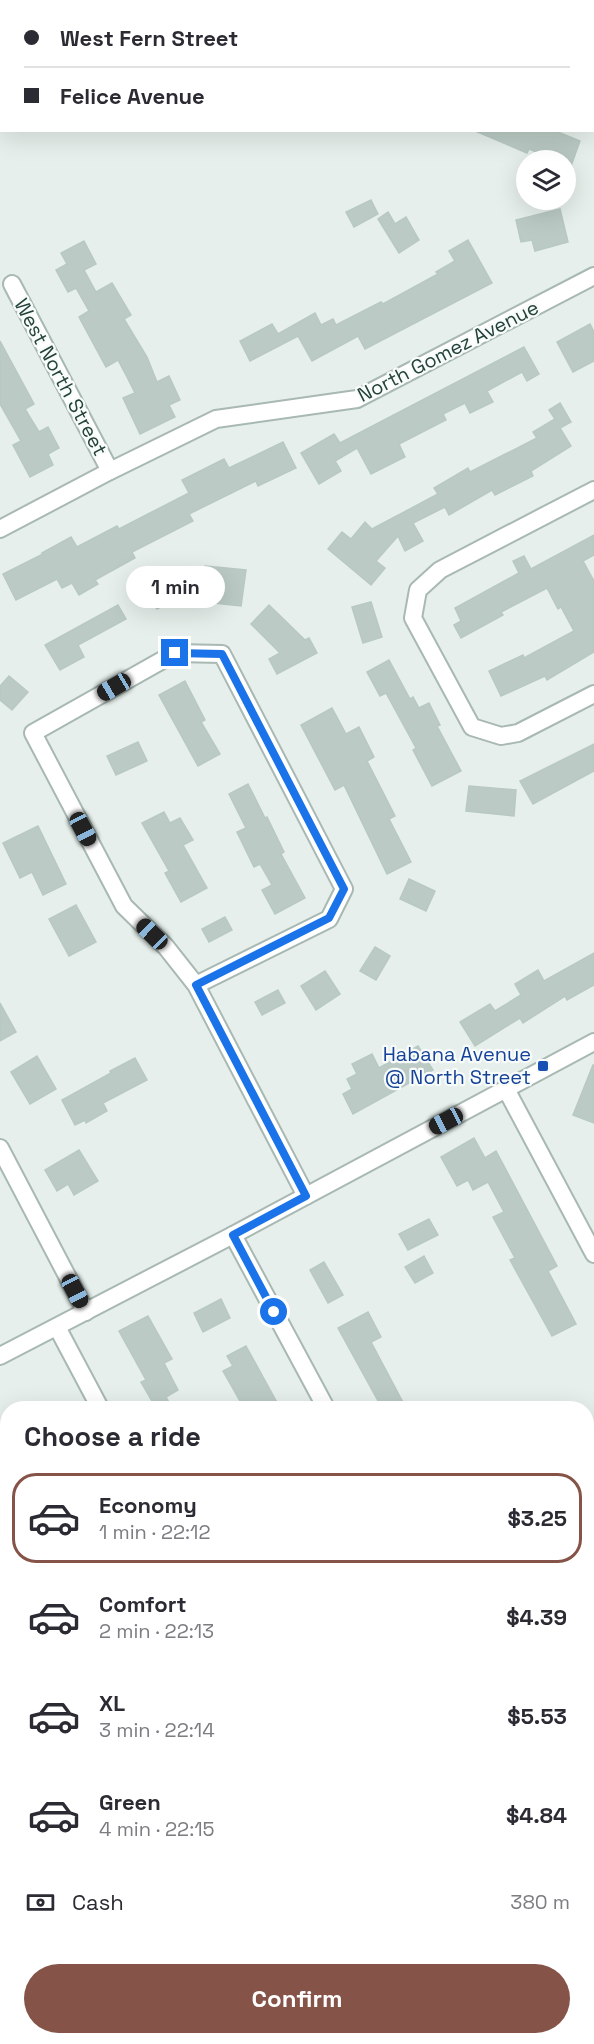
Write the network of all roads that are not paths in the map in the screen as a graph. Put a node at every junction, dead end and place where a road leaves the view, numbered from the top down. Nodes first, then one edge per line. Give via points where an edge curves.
1 (594, 276) edge
2 (12, 284) dead end
3 (110, 471) junction
4 (594, 490) edge
5 (0, 529) edge
6 (594, 694) edge
7 (196, 985) junction
8 (594, 1042) edge
9 (506, 1089) junction
10 (0, 1148) edge
11 (306, 1196) junction
12 (233, 1235) junction
13 (594, 1254) edge
14 (86, 1312) junction
15 (57, 1327) junction
16 (0, 1356) edge
17 (96, 1401) edge
18 (322, 1401) edge

1 - 3 street, North Gomez Avenue via 357,399 216,419
2 - 3 street, West North Street
3 - 5 street, North Gomez Avenue
4 - 6 street via 440,570 418,590 413,618 471,727 501,736 518,733
7 - 7 street via 166,947 124,906 33,733 175,653 222,654 344,889 329,918
7 - 11 street
8 - 9 street
9 - 11 street
9 - 13 street
10 - 14 street
11 - 12 street
12 - 14 street
12 - 18 street
14 - 15 street
15 - 16 street
15 - 17 street

